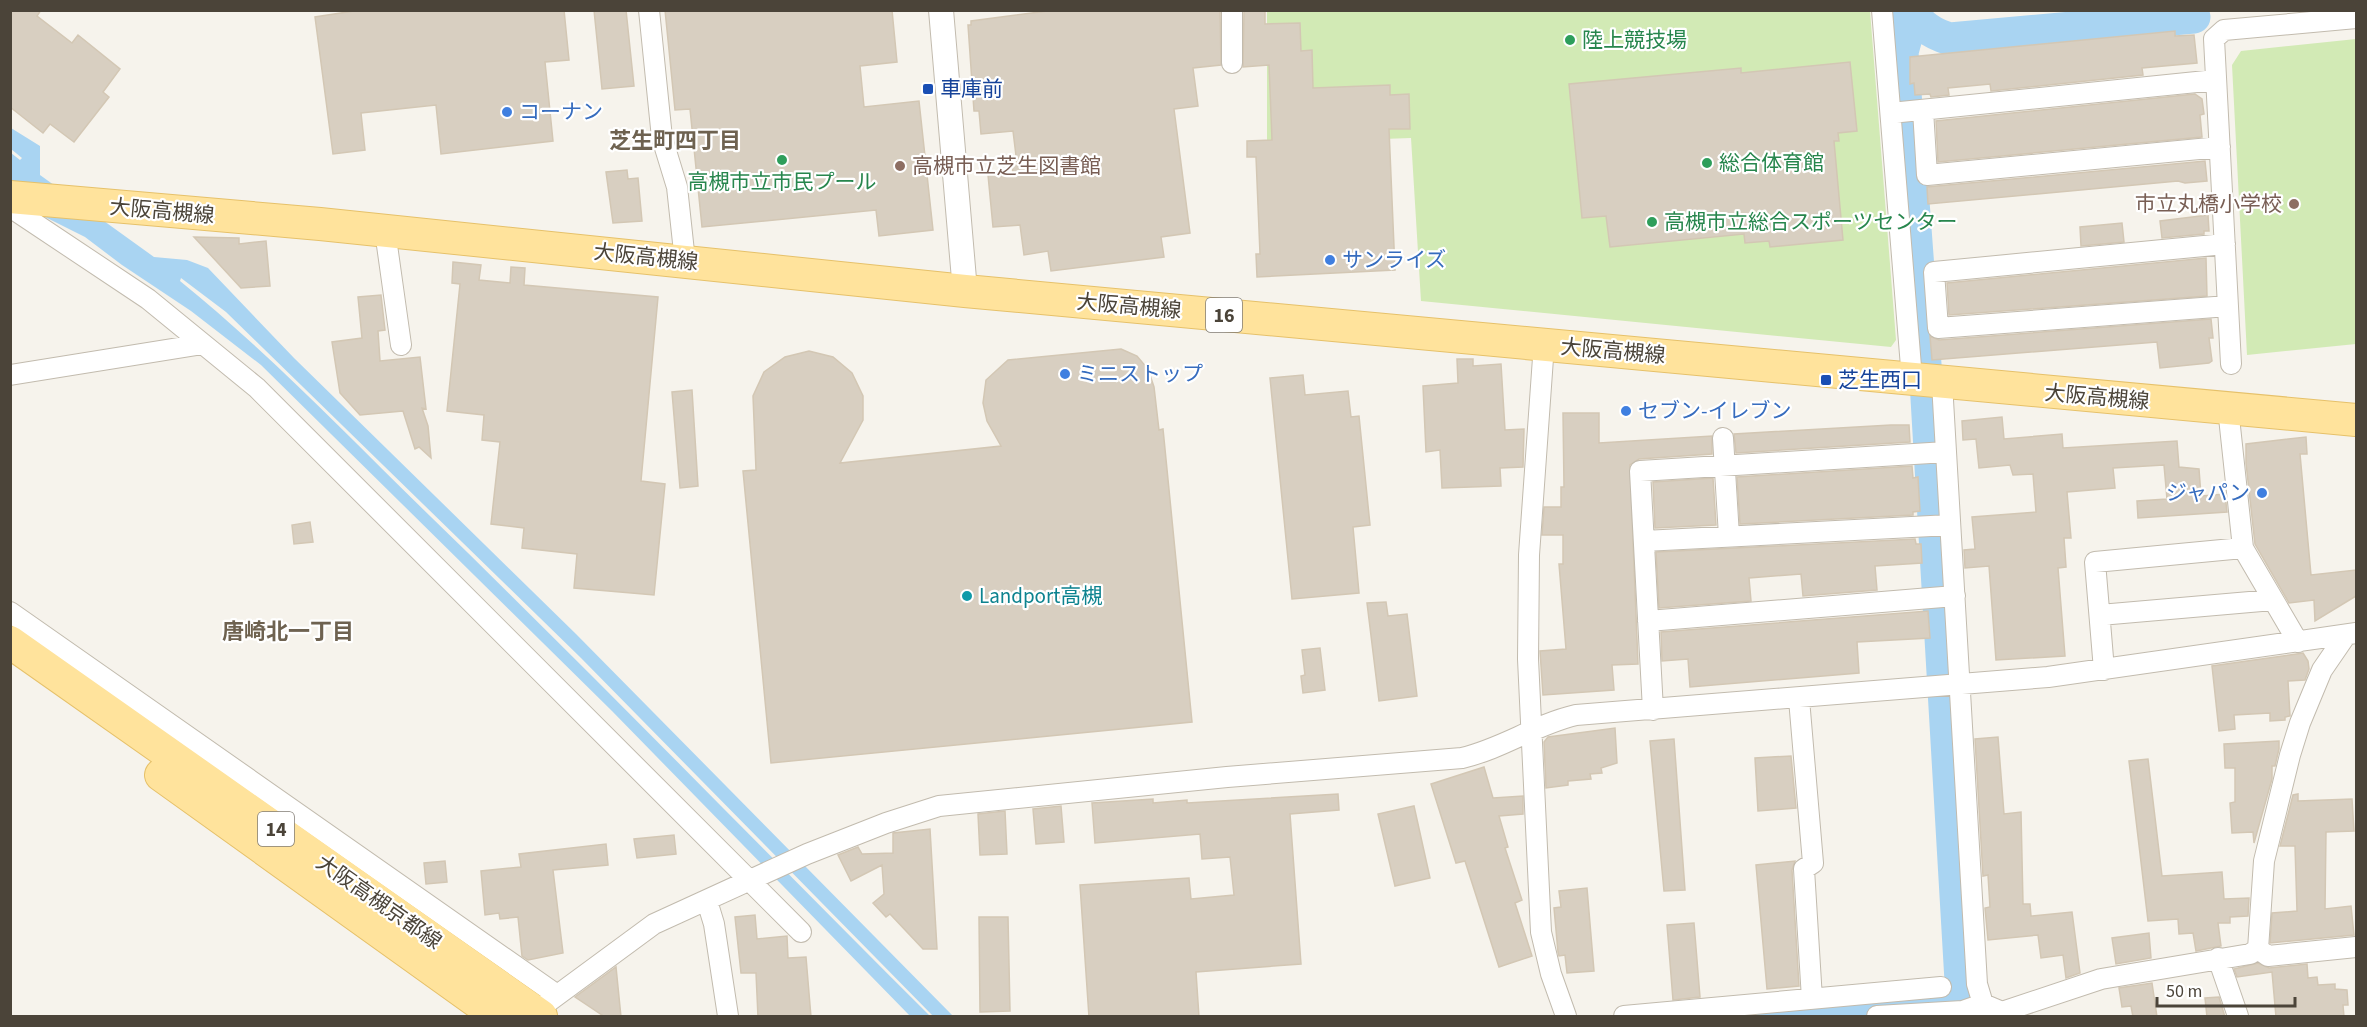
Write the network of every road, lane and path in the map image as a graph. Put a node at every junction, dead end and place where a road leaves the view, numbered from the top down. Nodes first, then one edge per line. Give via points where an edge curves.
1 (649, 10) edge
2 (941, 10) edge
3 (1232, 10) edge
4 (1882, 10) edge
5 (2356, 18) edge
6 (2256, 19) edge
7 (1232, 63) dead end
8 (2216, 80) junction
9 (1907, 111) junction
10 (2220, 147) junction
11 (12, 201) edge
12 (384, 231) junction
13 (2225, 244) junction
14 (686, 261) junction
15 (965, 291) junction
16 (2228, 306) junction
17 (1937, 310) junction
18 (1906, 313) junction
19 (203, 344) junction
20 (1544, 344) junction
21 (401, 345) dead end
22 (2231, 364) dead end
23 (10, 375) edge
24 (1912, 379) junction
25 (1942, 383) junction
26 (2228, 408) junction
27 (2356, 420) edge
28 (1723, 438) dead end
29 (1946, 452) junction
30 (1725, 466) junction
31 (1950, 525) junction
32 (1729, 536) junction
33 (1644, 541) junction
34 (2243, 548) junction
35 (1955, 596) junction
36 (2273, 600) junction
37 (10, 612) edge
38 (2100, 615) junction
39 (1648, 621) junction
40 (2351, 634) edge
41 (10, 642) edge
42 (2298, 642) junction
43 (10, 667) edge
44 (2104, 670) junction
45 (1960, 685) junction
46 (1799, 699) junction
47 (1653, 710) junction
48 (1532, 730) junction
49 (748, 879) junction
50 (706, 901) junction
51 (801, 932) dead end
52 (2356, 947) edge
53 (2258, 949) junction
54 (2218, 958) junction
55 (1941, 987) dead end
56 (1812, 999) junction
57 (1983, 1004) junction
58 (540, 1010) edge
59 (2002, 1014) edge
60 (497, 1017) edge
61 (728, 1017) edge
62 (1566, 1017) edge
63 (1624, 1017) edge
64 (1876, 1017) edge
65 (2238, 1017) edge

1 - 14 street via 662,138 677,187
2 - 15 street
3 - 7 street
4 - 9 street
5 - 6 street
6 - 8 street via 2224,30 2214,39
8 - 9 street
8 - 10 street
9 - 10 street via 1927,175
9 - 18 street
10 - 13 street
11 - 12 main road, 大阪高槻線 / 16
11 - 19 street via 148,299
12 - 14 main road, 大阪高槻線 / 16
12 - 21 street
13 - 16 street
13 - 17 street via 1934,272
14 - 15 main road, 大阪高槻線 / 16
15 - 20 main road, 大阪高槻線 / 16
16 - 17 street via 1938,328
16 - 22 street
17 - 18 street
18 - 24 street
19 - 23 street
19 - 49 street via 257,388
20 - 24 main road, 大阪高槻線 / 16
20 - 48 street via 1529,555
24 - 25 main road, 大阪高槻線 / 16
25 - 26 main road, 大阪高槻線 / 16
25 - 29 street
26 - 27 main road, 大阪高槻線 / 16
26 - 34 street
28 - 30 street
29 - 30 street
29 - 31 street
30 - 32 street
30 - 33 street via 1640,471
31 - 32 street
31 - 35 street
32 - 33 street
33 - 39 street
34 - 36 street
34 - 38 street via 2095,561
35 - 39 street
35 - 45 street
36 - 38 street
36 - 42 street
37 - 58 street
38 - 44 street
39 - 47 street
40 - 42 street
40 - 53 street via 2322,670 2290,755 2264,861
41 - 58 main road, 大阪高槻京都線 / 14
42 - 44 street
43 - 60 main road, 大阪高槻京都線 / 14
44 - 45 street
45 - 46 street
45 - 57 street via 1977,984
46 - 47 street
46 - 56 street via 1812,862 1804,869
47 - 48 street via 1576,715
48 - 49 street via 1490,752 1462,758 939,806 886,823
48 - 62 street via 1541,932
49 - 50 street
49 - 51 street
50 - 58 street via 654,924
50 - 61 street via 714,924
52 - 53 street via 2268,956
53 - 54 street via 2250,954
54 - 59 street via 2101,980
54 - 65 street
55 - 56 street
56 - 63 street
57 - 59 street
57 - 64 street via 1963,1011

